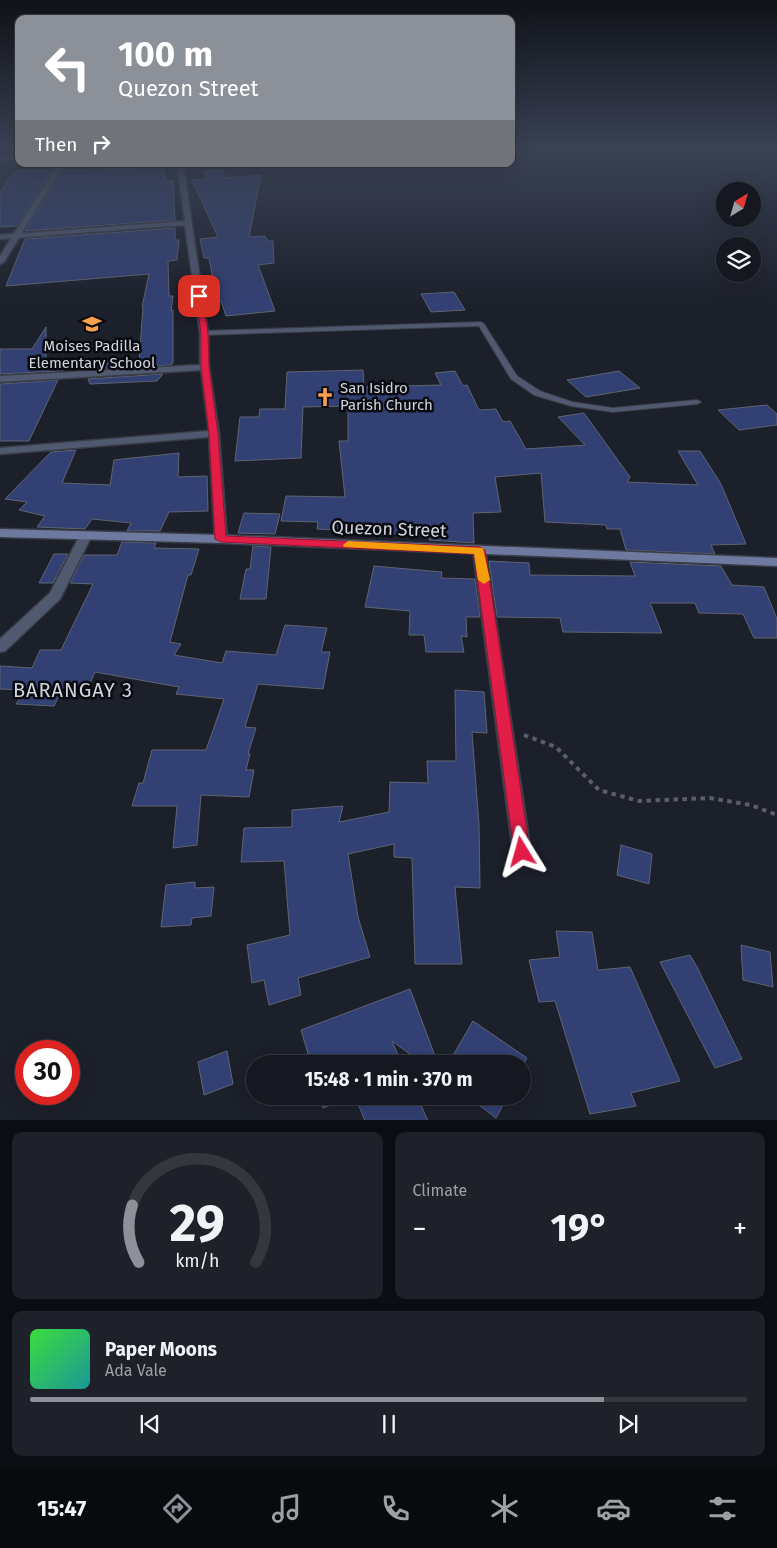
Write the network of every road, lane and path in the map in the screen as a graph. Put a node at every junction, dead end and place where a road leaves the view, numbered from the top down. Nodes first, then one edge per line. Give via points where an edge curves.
1 (38, 201) edge
2 (185, 201) edge
3 (188, 223) junction
4 (16, 236) junction
5 (0, 237) edge
6 (0, 262) edge
7 (204, 333) junction
8 (205, 366) junction
9 (0, 380) edge
10 (697, 402) dead end
11 (214, 434) junction
12 (0, 452) edge
13 (0, 533) edge
14 (85, 537) junction
15 (221, 539) junction
16 (480, 550) junction
17 (777, 562) edge
18 (0, 647) edge
19 (505, 728) junction
20 (777, 815) edge
21 (522, 852) dead end

1 - 4 street
2 - 3 street
3 - 4 street
3 - 7 street
4 - 5 street
4 - 6 street
7 - 8 street
7 - 10 lane via 481,324 514,377 536,393 571,404 613,410
8 - 9 street
8 - 11 street
11 - 12 street
11 - 15 street
13 - 14 main road, Quezon Street
14 - 15 main road, Quezon Street
14 - 18 street via 55,596
15 - 16 main road, Quezon Street
16 - 17 main road, Quezon Street
16 - 19 street
19 - 20 path via 556,747 599,790 639,801 710,798 751,805
19 - 21 street

